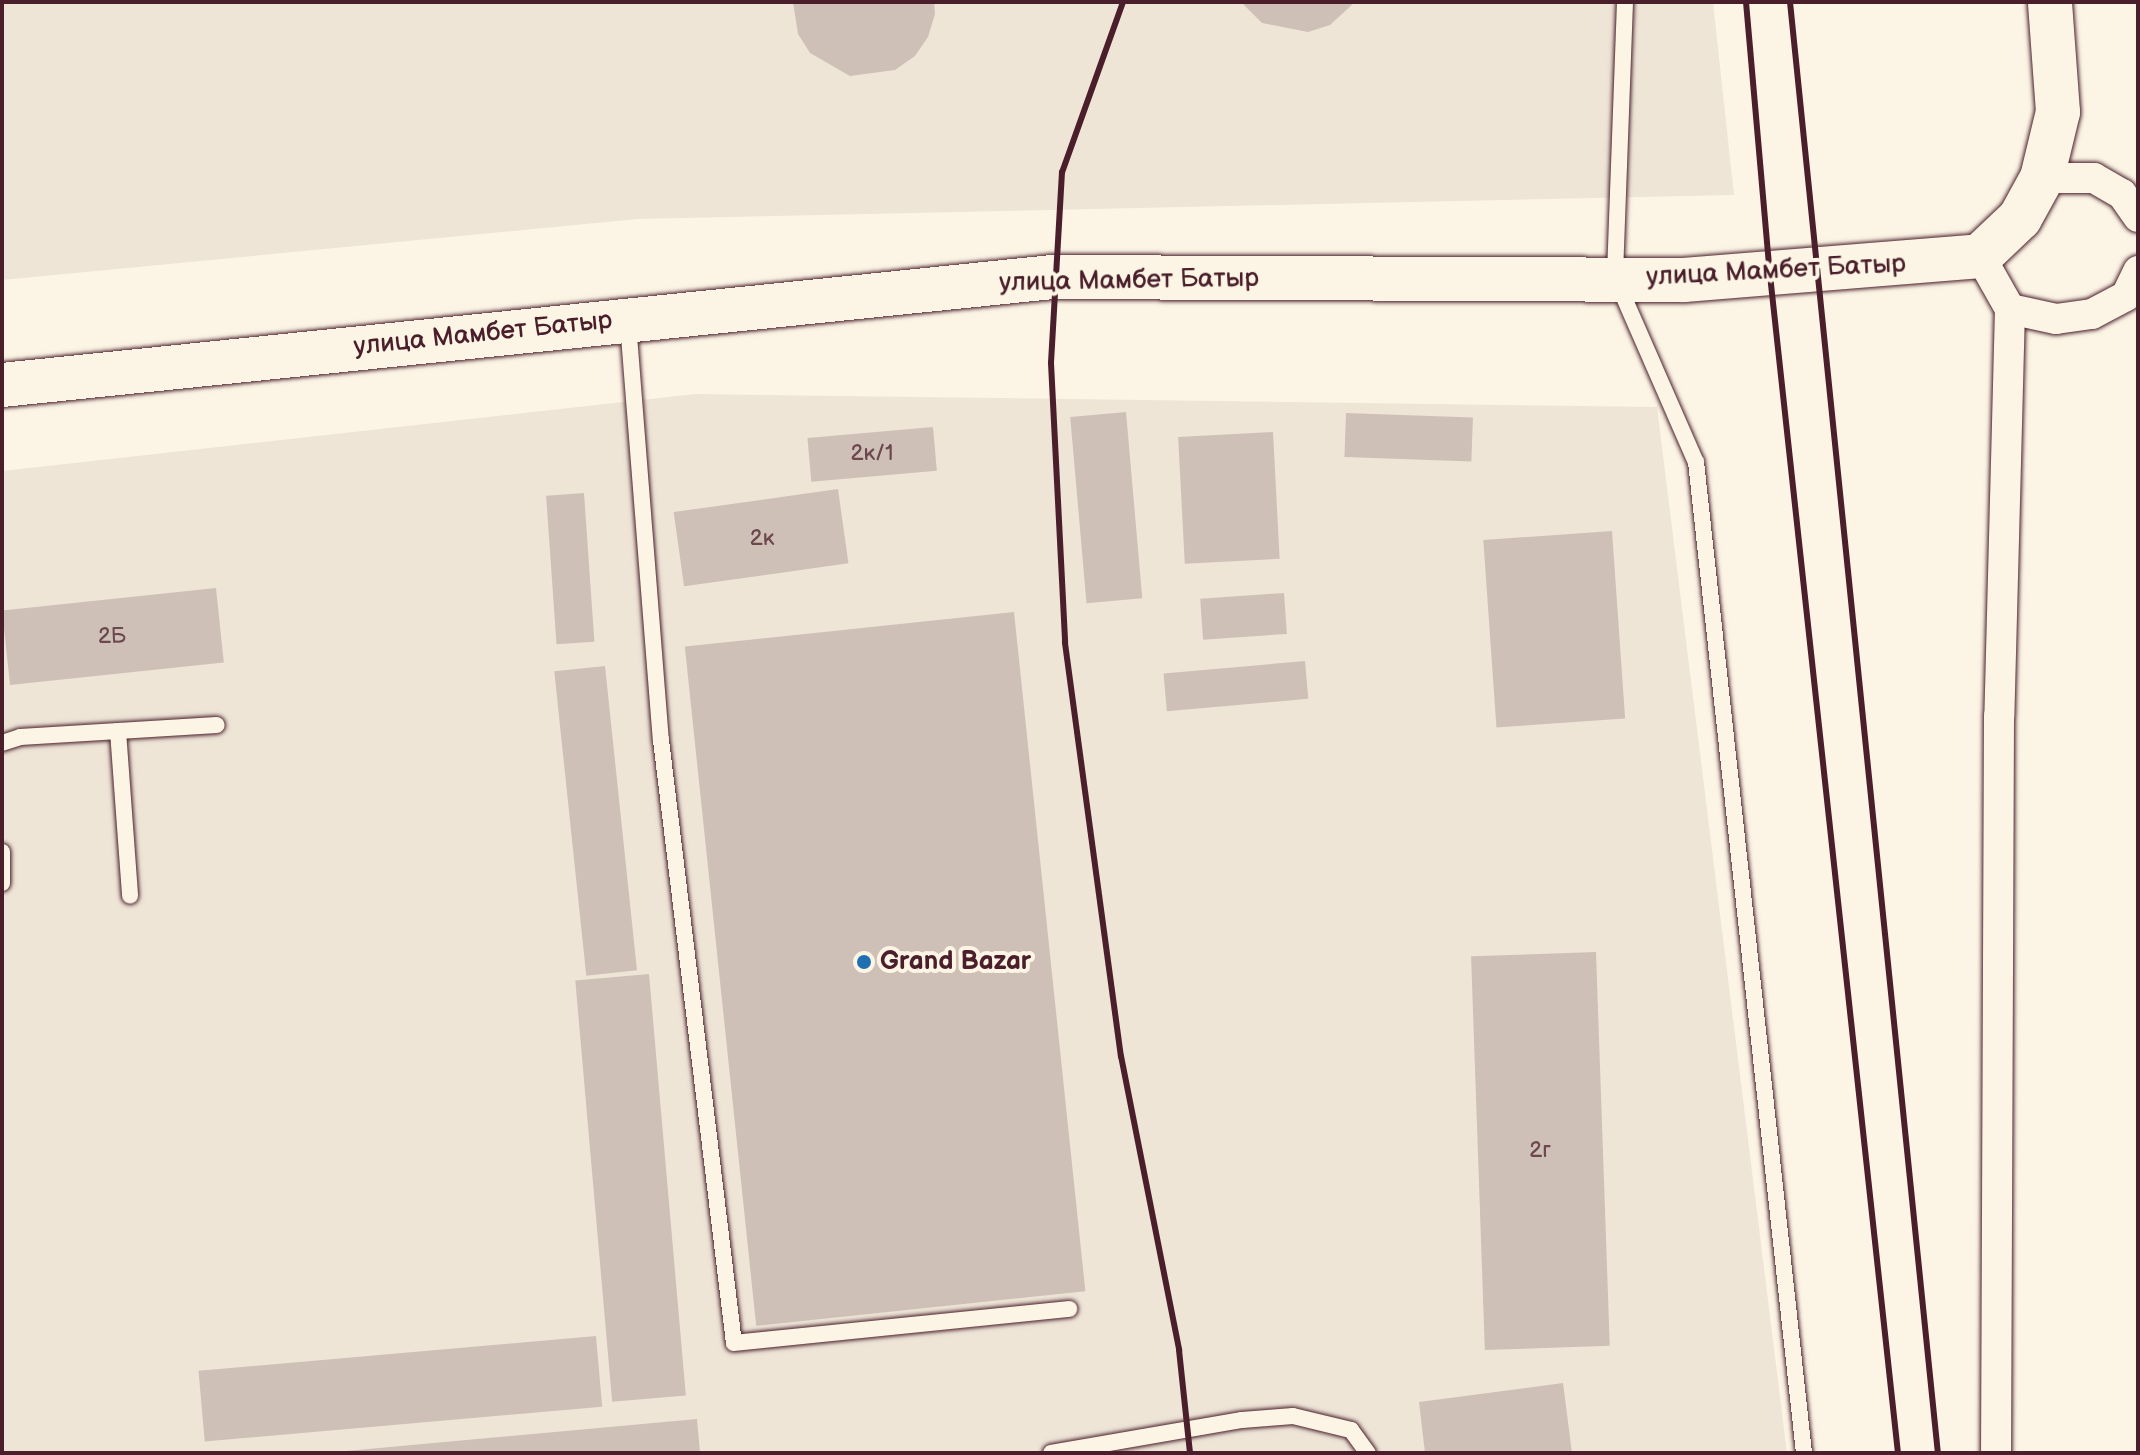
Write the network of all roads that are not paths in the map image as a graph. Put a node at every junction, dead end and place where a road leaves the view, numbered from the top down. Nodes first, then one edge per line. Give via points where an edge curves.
1 (1625, 2) edge
2 (2050, 2) edge
3 (2042, 178) junction
4 (2138, 217) edge
5 (1980, 256) junction
6 (1615, 277) junction
7 (2134, 292) edge
8 (2010, 309) junction
9 (627, 319) junction
10 (2, 385) edge
11 (217, 725) dead end
12 (118, 731) junction
13 (2, 743) edge
14 (2, 852) edge
15 (2, 883) edge
16 (130, 896) dead end
17 (1069, 1309) dead end
18 (1153, 1436) junction
19 (1051, 1453) edge
20 (1155, 1453) edge
21 (1368, 1453) edge
22 (1804, 1453) edge
23 (1996, 1453) edge

1 - 6 lane
2 - 3 main road via 2058,112
3 - 4 street via 2094,178 2122,194
3 - 5 main road via 2020,218
5 - 6 main road, улица Мамбет Батыр via 1770,275
5 - 8 street
6 - 9 main road, улица Мамбет Батыр via 1053,277
6 - 22 lane via 1683,425 1698,476
7 - 8 street via 2092,314 2056,319
8 - 23 street via 1999,716
9 - 10 main road, улица Мамбет Батыр
9 - 17 lane via 661,740 734,1343
11 - 12 lane
12 - 13 lane
12 - 16 lane
14 - 15 lane
18 - 19 lane
18 - 20 lane
18 - 21 lane via 1293,1416 1351,1430

